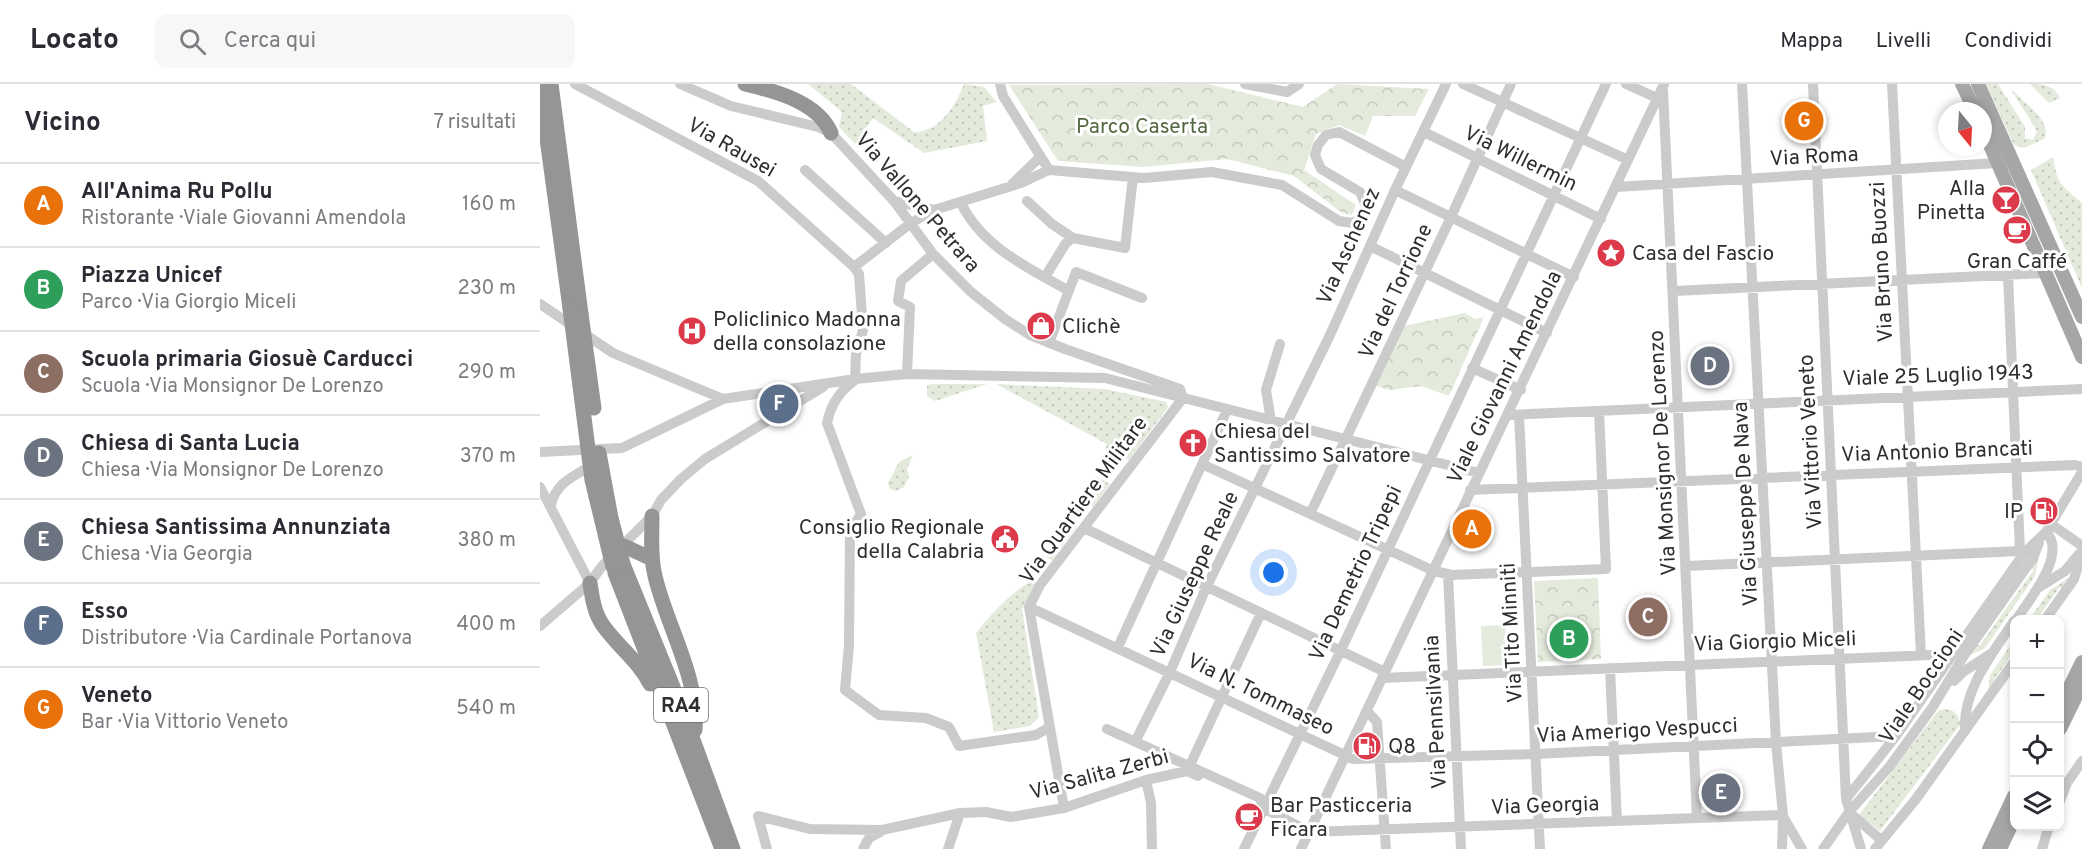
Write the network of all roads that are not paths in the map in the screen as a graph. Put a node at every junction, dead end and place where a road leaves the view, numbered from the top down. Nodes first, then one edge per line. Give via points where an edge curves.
1 (575, 84) edge
2 (681, 84) edge
3 (745, 84) edge
4 (1000, 84) edge
5 (1245, 84) edge
6 (1299, 84) edge
7 (1446, 84) edge
8 (1463, 84) edge
9 (1510, 84) edge
10 (1606, 84) edge
11 (1626, 84) edge
12 (1742, 84) edge
13 (1813, 84) edge
14 (1892, 84) edge
15 (1962, 84) edge
16 (1978, 84) edge
17 (1663, 85) edge
18 (548, 87) edge
19 (1657, 98) junction
20 (1503, 100) junction
21 (1971, 102) edge
22 (1424, 132) junction
23 (831, 133) junction
24 (1581, 137) junction
25 (1992, 141) edge
26 (1040, 157) junction
27 (1478, 159) junction
28 (1628, 160) junction
29 (2008, 161) junction
30 (1406, 167) junction
31 (805, 170) dead end
32 (1049, 170) junction
33 (1896, 171) junction
34 (1817, 176) junction
35 (1133, 177) junction
36 (1746, 180) junction
37 (1669, 184) junction
38 (1616, 187) junction
39 (1007, 188) junction
40 (1395, 190) junction
41 (1553, 197) junction
42 (894, 201) junction
43 (1027, 201) dead end
44 (961, 203) junction
45 (934, 210) junction
46 (1451, 216) junction
47 (1601, 219) junction
48 (911, 223) junction
49 (1073, 238) junction
50 (886, 243) junction
51 (1370, 246) junction
52 (933, 254) junction
53 (1526, 254) junction
54 (854, 267) junction
55 (1425, 273) junction
56 (2046, 273) junction
57 (2008, 275) junction
58 (1045, 277) junction
59 (1574, 277) junction
60 (1901, 279) junction
61 (1822, 283) junction
62 (1752, 286) junction
63 (1069, 291) junction
64 (1674, 291) junction
65 (1142, 298) dead end
66 (540, 304) edge
67 (1500, 309) junction
68 (2082, 317) edge
69 (1547, 333) junction
70 (1049, 343) junction
71 (1280, 344) dead end
72 (2082, 357) edge
73 (1101, 361) junction
74 (1472, 368) junction
75 (907, 374) junction
76 (1105, 378) junction
77 (855, 380) junction
78 (830, 383) junction
79 (2082, 389) edge
80 (786, 390) junction
81 (1521, 390) junction
82 (2012, 390) junction
83 (1906, 395) junction
84 (1183, 398) junction
85 (723, 399) junction
86 (1827, 399) junction
87 (800, 400) junction
88 (1760, 402) junction
89 (1680, 406) junction
90 (1227, 410) junction
91 (1599, 411) junction
92 (1514, 415) junction
93 (1271, 421) junction
94 (1287, 425) junction
95 (1347, 440) junction
96 (622, 448) junction
97 (540, 452) edge
98 (1429, 461) junction
99 (1202, 464) junction
100 (2082, 467) edge
101 (2016, 468) junction
102 (1479, 472) junction
103 (1910, 472) junction
104 (2082, 472) edge
105 (1831, 476) junction
106 (1763, 479) junction
107 (2078, 481) edge
108 (1684, 482) junction
109 (1603, 486) junction
110 (540, 487) edge
111 (1257, 488) junction
112 (1523, 489) junction
113 (1470, 490) junction
114 (551, 505) junction
115 (1311, 512) junction
116 (652, 516) junction
117 (1084, 528) junction
118 (2047, 531) junction
119 (624, 546) junction
120 (1389, 550) junction
121 (2082, 550) edge
122 (2022, 552) junction
123 (1914, 557) junction
124 (652, 559) junction
125 (1835, 559) junction
126 (1767, 562) junction
127 (1156, 563) junction
128 (1687, 566) junction
129 (1434, 571) junction
130 (1527, 572) junction
131 (1448, 574) junction
132 (590, 583) junction
133 (1206, 588) junction
134 (2038, 588) junction
135 (1029, 608) junction
136 (1261, 613) junction
137 (2019, 615) edge
138 (2049, 615) edge
139 (540, 626) edge
140 (2010, 627) edge
141 (1118, 647) junction
142 (1341, 650) junction
143 (1992, 653) junction
144 (1954, 654) junction
145 (1921, 655) junction
146 (1839, 658) junction
147 (1771, 662) junction
148 (2082, 662) edge
149 (1690, 664) junction
150 (1610, 668) junction
151 (2010, 668) edge
152 (1170, 672) junction
153 (1532, 673) junction
154 (1384, 675) junction
155 (1452, 676) junction
156 (2082, 684) edge
157 (1222, 697) junction
158 (2064, 698) edge
159 (1932, 708) junction
160 (1366, 711) junction
161 (2063, 723) edge
162 (1048, 728) junction
163 (1107, 729) dead end
164 (1965, 731) junction
165 (1301, 734) junction
166 (1896, 736) junction
167 (1843, 739) junction
168 (688, 740) junction
169 (1136, 740) junction
170 (1776, 743) junction
171 (1695, 746) junction
172 (1614, 749) junction
173 (1536, 754) junction
174 (1345, 756) junction
175 (1456, 756) junction
176 (1379, 760) junction
177 (2082, 761) edge
178 (1190, 765) junction
179 (1146, 780) junction
180 (2064, 791) edge
181 (1846, 799) junction
182 (1064, 808) junction
183 (1263, 808) junction
184 (1849, 812) junction
185 (960, 813) junction
186 (1783, 815) junction
187 (1697, 818) junction
188 (1617, 821) junction
189 (1539, 824) junction
190 (2008, 824) edge
191 (1460, 828) junction
192 (882, 830) junction
193 (1386, 831) junction
194 (2047, 831) edge
195 (1310, 832) junction
196 (1878, 845) edge
197 (1302, 848) edge
198 (722, 849) edge
199 (733, 849) edge
200 (767, 849) edge
201 (863, 849) edge
202 (948, 849) edge
203 (1152, 849) edge
204 (1244, 849) edge
205 (1386, 849) edge
206 (1461, 849) edge
207 (1540, 849) edge
208 (1782, 849) edge
209 (1802, 849) edge
210 (1823, 849) edge
211 (1861, 849) edge
212 (1989, 849) edge
213 (2000, 849) edge
214 (2042, 849) edge

1 - 54 street, Via Rausei via 758,181
2 - 23 street, Via Vallone Petrara via 731,106
3 - 23 highway via 781,93 821,117
4 - 26 street via 1003,96
5 - 6 street via 1287,92
7 - 22 street, Via Aschenez
8 - 20 street
9 - 20 street, Via del Torrione
10 - 24 street, Via Demetrio Tripepi
11 - 19 street
12 - 36 street, Via Giuseppe De Nava
13 - 34 street, Via Vittorio Veneto
14 - 33 street, Via Bruno Buozzi
15 - 21 main road
16 - 29 main road
17 - 19 street, Viale Giovanni Amendola
17 - 37 street, Via Monsignor De Lorenzo
18 - 168 highway, RA4, bridge via 576,311 618,566
19 - 28 street, Viale Giovanni Amendola
20 - 24 street
20 - 27 street, Via del Torrione
22 - 27 street, Via Willermin
22 - 30 street, Via Aschenez
23 - 42 street, Via Vallone Petrara
24 - 28 street
24 - 41 street, Via Demetrio Tripepi
25 - 29 main road
26 - 32 street
26 - 39 street
27 - 41 street, Via Willermin
27 - 46 street, Via del Torrione
28 - 38 street, Viale Giovanni Amendola
29 - 33 street, Via Roma
29 - 56 main road
29 - 68 main road
30 - 35 street via 1339,132 1326,135 1315,155 1321,169 1360,192 1366,206 1363,216 1353,223 1339,221 1282,185 1212,172
30 - 40 street, Via Aschenez
31 - 50 street
32 - 35 street
32 - 39 street
33 - 34 street, Via Roma
33 - 60 street, Via Bruno Buozzi
34 - 36 street, Via Roma
34 - 61 street, Via Vittorio Veneto
35 - 49 street via 1125,248
36 - 37 street, Via Roma
36 - 62 street, Via Giuseppe De Nava
37 - 38 street, Via Roma
37 - 64 street, Via Monsignor De Lorenzo
38 - 47 street, Viale Giovanni Amendola
39 - 44 street
40 - 46 street
40 - 51 street, Via Aschenez
41 - 47 street, Via Willermin
41 - 53 street, Via Demetrio Tripepi
42 - 45 street
42 - 48 street, Via Vallone Petrara
43 - 49 street
44 - 45 street
44 - 58 street via 1001,251
45 - 48 street
46 - 53 street
46 - 55 street, Via del Torrione
47 - 59 street, Viale Giovanni Amendola
48 - 50 street
48 - 52 street, Via Vallone Petrara
49 - 58 street
50 - 54 street
51 - 55 street
51 - 94 street, Via Aschenez
52 - 70 street, Via Vallone Petrara via 1005,319
52 - 75 street via 902,281 898,302 910,307
53 - 59 street
53 - 67 street, Via Demetrio Tripepi
54 - 77 street via 859,274 863,330 856,354
55 - 67 street
55 - 95 street, Via del Torrione
56 - 57 street
56 - 72 main road
57 - 60 street
57 - 82 street
58 - 63 street
59 - 69 street, Viale Giovanni Amendola
60 - 61 street
60 - 83 street, Via Bruno Buozzi
61 - 62 street
61 - 86 street, Via Vittorio Veneto
62 - 64 street
62 - 88 street, Via Giuseppe De Nava
63 - 65 street via 1076,272
63 - 70 street
64 - 89 street, Via Monsignor De Lorenzo
66 - 85 street via 613,353
67 - 69 street
67 - 74 street, Via Demetrio Tripepi
69 - 81 street, Viale Giovanni Amendola
70 - 73 street, Via Vallone Petrara
71 - 93 street via 1266,390
73 - 76 street
73 - 84 street, Via Vallone Petrara via 1180,389
74 - 81 street
74 - 98 street, Via Demetrio Tripepi
75 - 76 street
75 - 77 street
76 - 84 street
77 - 78 street
77 - 162 street via 841,390 827,423 861,514 850,530 845,690 879,716 926,718 949,727 958,746 1036,735
78 - 80 street
78 - 87 street
79 - 82 street, Viale 25 Luglio 1943
80 - 85 street
80 - 87 street via 796,393
81 - 92 street, Viale Giovanni Amendola
82 - 83 street, Viale 25 Luglio 1943
82 - 101 street
83 - 86 street, Viale 25 Luglio 1943
83 - 103 street, Via Bruno Buozzi
84 - 90 street
84 - 117 street, Via Quartiere Militare
85 - 96 street
86 - 88 street, Viale 25 Luglio 1943
86 - 105 street, Via Vittorio Veneto
87 - 116 street via 705,459 668,493
88 - 89 street, Viale 25 Luglio 1943
88 - 106 street, Via Giuseppe De Nava
89 - 91 street, Viale 25 Luglio 1943
89 - 108 street, Via Monsignor De Lorenzo
90 - 93 street
90 - 99 street
91 - 92 street, Viale 25 Luglio 1943
91 - 109 street
92 - 102 street, Viale Giovanni Amendola
92 - 112 street, Via Tito Minniti
93 - 94 street
94 - 95 street
94 - 111 street, Via Giuseppe Reale
95 - 98 street
95 - 115 street, Via del Torrione
96 - 97 street
96 - 114 street via 562,483 554,492
98 - 102 street
98 - 120 street, Via Demetrio Tripepi
99 - 111 street
99 - 127 street
100 - 101 street, Via Antonio Brancati
101 - 103 street, Via Antonio Brancati
101 - 122 street
102 - 113 street, Viale Giovanni Amendola
103 - 105 street, Via Antonio Brancati
103 - 123 street, Via Bruno Buozzi
104 - 107 street, Viale Boccioni
105 - 106 street, Via Antonio Brancati
105 - 125 street, Via Vittorio Veneto
106 - 108 street, Via Antonio Brancati
106 - 126 street, Via Giuseppe De Nava
107 - 118 street, Viale Boccioni
108 - 109 street, Via Antonio Brancati
108 - 128 street, Via Monsignor De Lorenzo
109 - 112 street, Via Antonio Brancati
109 - 130 street via 1606,569
110 - 114 street
111 - 115 street
111 - 133 street, Via Giuseppe Reale
112 - 113 street, Via Antonio Brancati
112 - 130 street, Via Tito Minniti
113 - 129 street, Viale Giovanni Amendola
114 - 132 street
115 - 120 street
116 - 119 street
116 - 124 highway
117 - 127 street
117 - 135 street, Via Quartiere Militare via 1040,585
118 - 121 street
118 - 122 street, Viale Boccioni
118 - 134 street via 2053,546 2048,569
118 - 159 street, Viale Boccioni
119 - 124 highway
119 - 132 street
120 - 129 street
120 - 142 street, Via Demetrio Tripepi
121 - 134 street via 2066,571
121 - 138 street via 2074,579
122 - 123 street
122 - 144 street, Viale Boccioni
123 - 125 street
123 - 145 street, Via Bruno Buozzi
124 - 168 highway via 687,672 696,717
125 - 126 street
125 - 146 street, Via Vittorio Veneto
126 - 128 street
126 - 147 street, Via Giuseppe De Nava
127 - 133 street
127 - 141 street
128 - 149 street, Via Monsignor De Lorenzo
129 - 131 street
129 - 154 street, Viale Giovanni Amendola
130 - 131 street
130 - 153 street, Via Tito Minniti
131 - 155 street, Via Pennsilvania
132 - 139 street
132 - 168 highway via 602,624 642,669 669,723
133 - 136 street
133 - 152 street, Via Giuseppe Reale
134 - 137 street
135 - 141 street, Via N. Tommaseo
135 - 162 street, Via Quartiere Militare
136 - 142 street
136 - 157 street
140 - 143 street
141 - 152 street, Via N. Tommaseo
142 - 154 street
142 - 165 street, Via Demetrio Tripepi
143 - 159 street via 1963,672
143 - 164 street via 1965,705
144 - 145 street, Via Giorgio Miceli
144 - 166 street, Viale Boccioni
145 - 146 street, Via Giorgio Miceli
146 - 147 street, Via Giorgio Miceli
146 - 167 street, Via Vittorio Veneto
147 - 149 street, Via Giorgio Miceli
147 - 170 street, Via Giuseppe De Nava
148 - 158 main road
149 - 150 street, Via Giorgio Miceli
149 - 171 street, Via Monsignor De Lorenzo
150 - 153 street, Via Giorgio Miceli
150 - 172 street
151 - 164 street
152 - 157 street, Via N. Tommaseo
152 - 169 street, Via Giuseppe Reale
153 - 155 street, Via Giorgio Miceli
153 - 173 street, Via Tito Minniti
154 - 155 street, Via Giorgio Miceli
154 - 160 street, Viale Giovanni Amendola
155 - 175 street, Via Pennsilvania
156 - 161 main road
157 - 165 street, Via N. Tommaseo
157 - 178 street
159 - 184 street, Viale Boccioni via 1890,766
160 - 174 street, Viale Giovanni Amendola
160 - 176 street via 1377,722
162 - 182 street, Via Quartiere Militare
163 - 169 street
164 - 196 street
165 - 174 street, Via N. Tommaseo
165 - 183 street, Via Demetrio Tripepi
166 - 167 street, Via Amerigo Vespucci
166 - 181 street, Viale Boccioni
167 - 170 street, Via Amerigo Vespucci
167 - 181 street, Via Vittorio Veneto
168 - 198 highway, RA4
168 - 199 highway, RA4
169 - 178 street
170 - 171 street, Via Amerigo Vespucci
170 - 186 street, Via Giuseppe De Nava
171 - 172 street, Via Amerigo Vespucci
171 - 187 street, Via Monsignor De Lorenzo
172 - 173 street, Via Amerigo Vespucci
172 - 188 street
173 - 175 street, Via Amerigo Vespucci
173 - 189 street, Via Tito Minniti
174 - 176 street, Via N. Tommaseo
174 - 195 street, Viale Giovanni Amendola
175 - 176 street, Via Amerigo Vespucci
175 - 191 street, Via Pennsilvania
176 - 193 street
177 - 180 street
178 - 183 street via 1260,798
179 - 182 street, Via Salita Zerbi
179 - 183 street, Via Salita Zerbi via 1187,771
179 - 203 street
181 - 184 street, Via Vittorio Veneto
182 - 185 street, Via Salita Zerbi via 1011,817 986,812
183 - 195 street
183 - 204 street, Via Demetrio Tripepi
184 - 196 street
184 - 210 street, Viale Boccioni
184 - 211 street, Via Vittorio Veneto
185 - 192 street, Via Salita Zerbi
185 - 202 street
186 - 187 street, Via Georgia
186 - 208 street, Via Giuseppe De Nava
186 - 209 street, Via Giuseppe De Nava
187 - 188 street, Via Georgia
188 - 189 street, Via Georgia
189 - 191 street, Via Georgia
189 - 207 street, Via Tito Minniti
190 - 212 main road
190 - 213 main road
191 - 193 street, Via Georgia
191 - 206 street, Via Pennsilvania
192 - 200 street, Via Salita Zerbi via 810,829 758,816
192 - 201 street via 869,838
193 - 195 street, Via Georgia
193 - 205 street
194 - 214 street
195 - 197 street, Viale Giovanni Amendola

